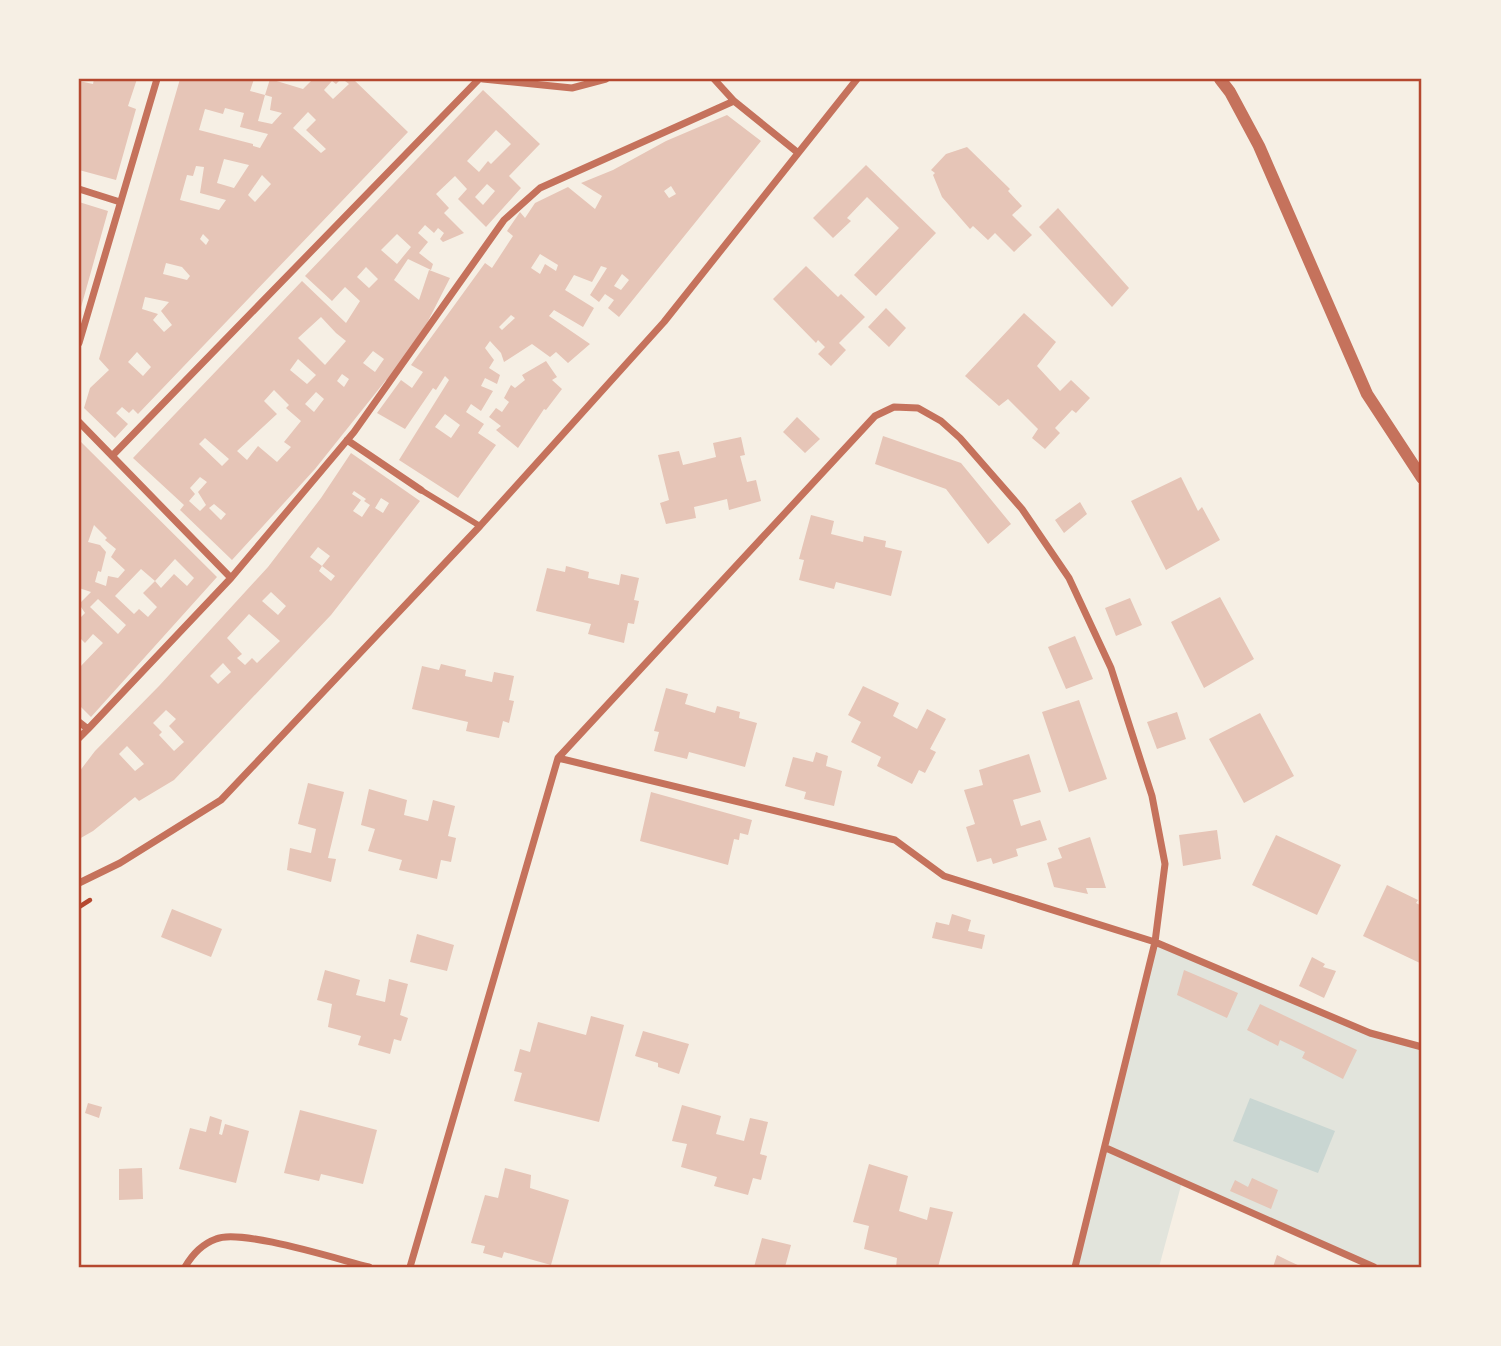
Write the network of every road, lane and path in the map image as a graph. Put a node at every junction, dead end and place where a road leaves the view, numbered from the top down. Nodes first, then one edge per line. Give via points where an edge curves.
1 (157, 79) edge
2 (481, 79) edge
3 (606, 79) edge
4 (714, 79) edge
5 (857, 79) edge
6 (1220, 79) edge
7 (734, 101) junction
8 (797, 152) junction
9 (79, 189) edge
10 (120, 202) junction
11 (79, 343) edge
12 (79, 422) edge
13 (347, 440) junction
14 (112, 456) junction
15 (1422, 478) edge
16 (422, 490) joint
17 (480, 526) junction
18 (231, 578) junction
19 (79, 722) edge
20 (88, 729) junction
21 (79, 738) edge
22 (558, 758) junction
23 (79, 883) edge
24 (1155, 942) junction
25 (1422, 1047) edge
26 (1106, 1148) junction
27 (185, 1267) edge
28 (369, 1267) edge
29 (410, 1267) edge
30 (1075, 1267) edge
31 (1374, 1267) edge

1 - 10 street
2 - 3 street via 572,88
2 - 14 street
4 - 7 street
5 - 8 street
6 - 15 street via 1259,146 1367,394
7 - 8 street
7 - 13 street via 540,188 504,220
8 - 17 street via 664,322
9 - 10 street
10 - 11 street
12 - 14 street
13 - 16 street
13 - 18 street
14 - 18 street
16 - 17 street
17 - 23 street via 221,800
18 - 20 street
19 - 20 street
20 - 21 street
22 - 24 street via 895,840 944,876
22 - 24 street via 875,416 894,407 918,408 960,438 1022,509 1069,578 1111,668 1152,796 1165,864
22 - 29 street
24 - 25 street via 1370,1033
24 - 26 street
26 - 30 street
26 - 31 street
27 - 28 street via 192,1254 218,1238 247,1238

